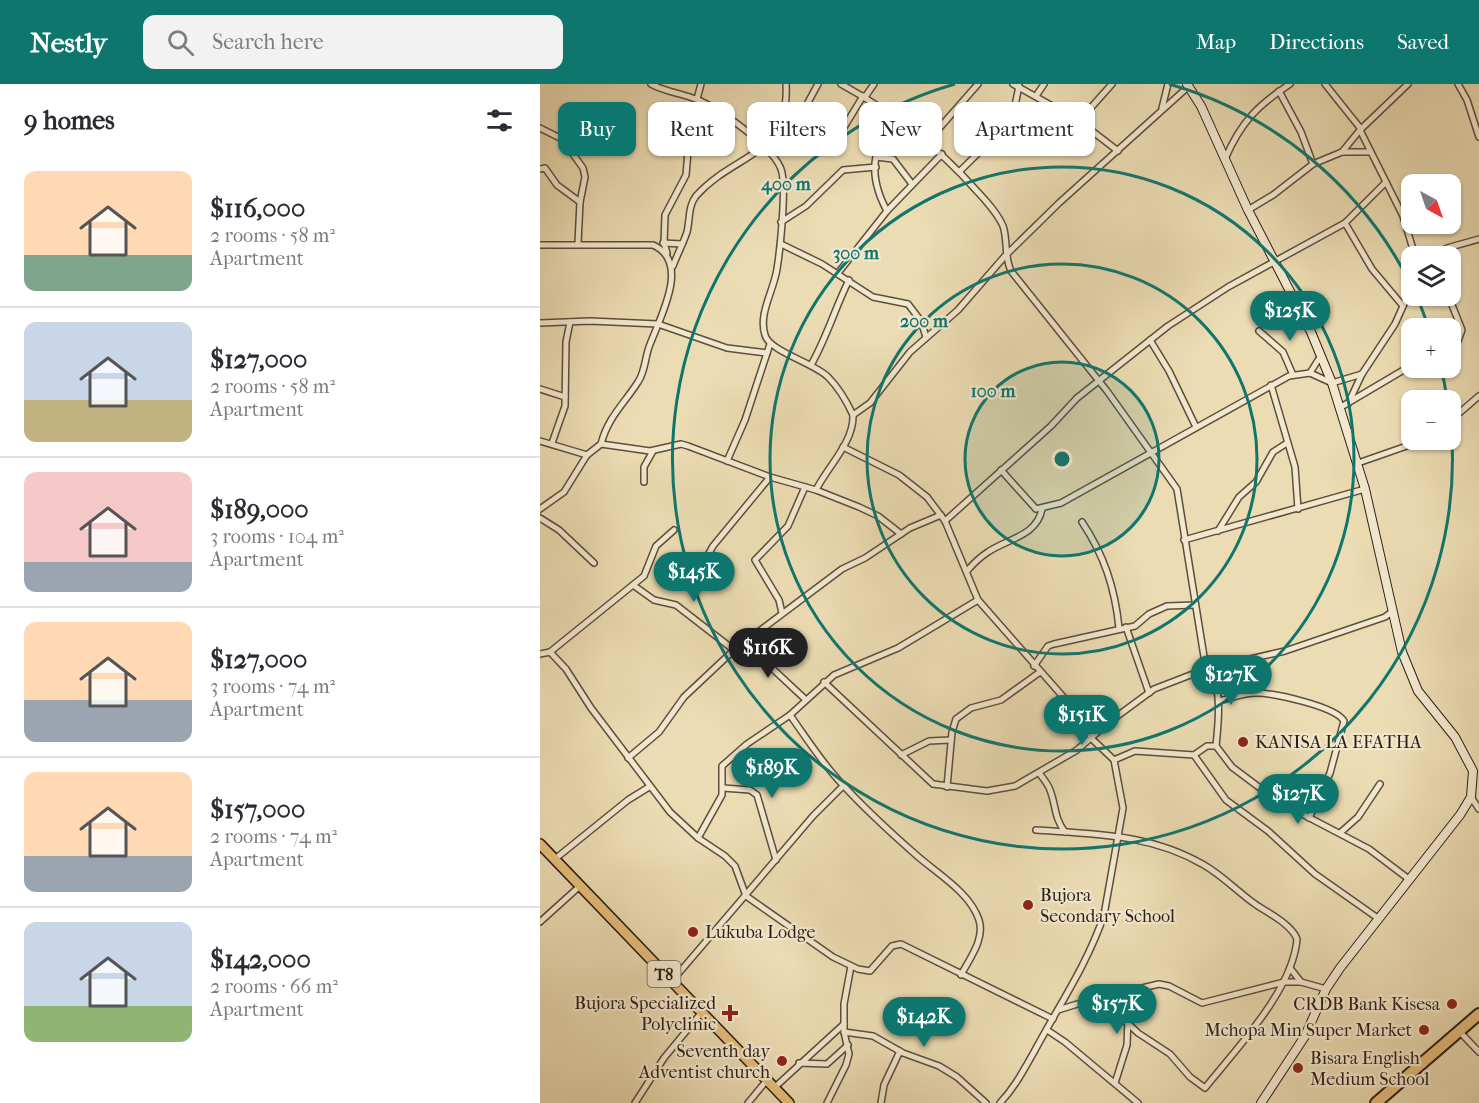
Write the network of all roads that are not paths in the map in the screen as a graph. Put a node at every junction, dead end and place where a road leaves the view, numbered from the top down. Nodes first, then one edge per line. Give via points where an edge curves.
1 (651, 84) edge
2 (701, 84) edge
3 (786, 84) edge
4 (818, 84) edge
5 (841, 84) edge
6 (874, 84) edge
7 (978, 84) edge
8 (1044, 84) edge
9 (1112, 84) edge
10 (1168, 84) edge
11 (1290, 84) edge
12 (1324, 84) edge
13 (1408, 84) edge
14 (1458, 84) edge
15 (1016, 85) edge
16 (1188, 85) edge
17 (1279, 92) junction
18 (1036, 96) junction
19 (864, 97) junction
20 (699, 100) junction
21 (784, 102) edge
22 (808, 102) edge
23 (872, 102) edge
24 (1046, 102) edge
25 (1095, 102) edge
26 (1161, 109) junction
27 (847, 123) edge
28 (942, 125) edge
29 (540, 128) edge
30 (1360, 130) junction
31 (747, 132) edge
32 (1095, 134) edge
33 (1479, 137) edge
34 (1118, 151) junction
35 (1342, 152) junction
36 (1370, 152) junction
37 (942, 154) edge
38 (751, 156) edge
39 (773, 156) edge
40 (940, 156) edge
41 (876, 157) joint
42 (1225, 159) junction
43 (1313, 164) junction
44 (876, 167) junction
45 (540, 169) edge
46 (960, 171) junction
47 (1386, 182) junction
48 (912, 184) junction
49 (580, 202) junction
50 (1248, 210) junction
51 (887, 211) junction
52 (781, 222) junction
53 (1345, 223) junction
54 (1479, 239) edge
55 (578, 243) junction
56 (664, 243) junction
57 (682, 244) junction
58 (781, 244) junction
59 (540, 245) edge
60 (653, 245) junction
61 (1412, 246) edge
62 (1454, 246) edge
63 (667, 253) junction
64 (1005, 256) junction
65 (1274, 262) junction
66 (672, 268) junction
67 (838, 273) junction
68 (849, 280) junction
69 (1401, 304) edge
70 (1403, 306) edge
71 (570, 322) junction
72 (540, 323) edge
73 (645, 324) junction
74 (658, 324) junction
75 (1259, 331) dead end
76 (654, 335) junction
77 (926, 337) junction
78 (1150, 340) junction
79 (770, 344) junction
80 (767, 353) junction
81 (1321, 355) junction
82 (811, 365) junction
83 (1401, 371) edge
84 (1310, 373) junction
85 (1362, 374) junction
86 (1293, 375) junction
87 (1099, 381) junction
88 (1332, 383) junction
89 (1271, 385) junction
90 (540, 389) edge
91 (1479, 396) edge
92 (565, 397) junction
93 (1344, 405) junction
94 (1461, 412) edge
95 (853, 415) junction
96 (1196, 427) junction
97 (540, 441) edge
98 (552, 443) junction
99 (1287, 443) junction
100 (601, 444) junction
101 (843, 447) junction
102 (1401, 448) edge
103 (652, 451) junction
104 (1151, 453) junction
105 (587, 455) junction
106 (727, 461) junction
107 (1358, 463) junction
108 (1001, 470) junction
109 (770, 477) junction
110 (644, 483) dead end
111 (805, 487) junction
112 (1365, 489) junction
113 (816, 490) junction
114 (540, 508) edge
115 (1042, 509) junction
116 (1298, 509) junction
117 (540, 518) edge
118 (943, 518) junction
119 (1082, 522) dead end
120 (674, 530) dead end
121 (1218, 531) junction
122 (901, 534) junction
123 (1184, 540) junction
124 (594, 563) dead end
125 (705, 570) dead end
126 (967, 571) junction
127 (633, 585) junction
128 (978, 600) junction
129 (1195, 605) junction
130 (1393, 611) junction
131 (782, 613) junction
132 (1126, 627) junction
133 (1119, 628) junction
134 (745, 643) junction
135 (734, 650) junction
136 (550, 652) junction
137 (540, 654) edge
138 (1034, 666) junction
139 (1209, 669) junction
140 (1040, 672) junction
141 (824, 682) junction
142 (1149, 693) junction
143 (805, 699) junction
144 (1219, 701) junction
145 (790, 715) junction
146 (1092, 739) junction
147 (951, 740) junction
148 (1216, 746) junction
149 (901, 754) junction
150 (1194, 755) junction
151 (628, 758) junction
152 (1114, 760) junction
153 (1476, 769) edge
154 (1040, 773) junction
155 (1380, 784) dead end
156 (843, 786) junction
157 (649, 787) junction
158 (723, 788) junction
159 (947, 788) junction
160 (1471, 797) junction
161 (1479, 809) edge
162 (1310, 818) junction
163 (1349, 827) junction
164 (1036, 830) dead end
165 (1065, 831) junction
166 (1340, 833) junction
167 (1118, 835) junction
168 (698, 838) junction
169 (1350, 838) junction
170 (540, 844) edge
171 (555, 859) junction
172 (776, 860) junction
173 (1410, 880) junction
174 (581, 885) junction
175 (746, 896) junction
176 (1379, 919) junction
177 (540, 922) edge
178 (851, 966) junction
179 (1290, 968) junction
180 (961, 975) junction
181 (672, 981) junction
182 (1284, 982) junction
183 (1301, 982) junction
184 (1129, 989) junction
185 (1326, 989) junction
186 (1087, 1000) junction
187 (1058, 1011) junction
188 (702, 1012) junction
189 (1479, 1014) edge
190 (1053, 1019) junction
191 (844, 1024) junction
192 (1130, 1024) junction
193 (1047, 1030) junction
194 (1459, 1031) junction
195 (844, 1032) junction
196 (848, 1045) junction
197 (900, 1051) junction
198 (1479, 1052) edge
199 (800, 1063) junction
200 (1115, 1083) junction
201 (771, 1084) junction
202 (635, 1103) edge
203 (748, 1103) edge
204 (789, 1103) edge
205 (827, 1103) edge
206 (881, 1103) edge
207 (986, 1103) edge
208 (1000, 1103) edge
209 (1138, 1103) edge
210 (1261, 1103) edge
211 (1377, 1103) edge

1 - 20 street
2 - 20 street
3 - 21 street
4 - 22 street
5 - 19 street
6 - 19 street
7 - 28 street
8 - 18 street
9 - 25 street
10 - 26 street
11 - 17 street
12 - 30 street
13 - 30 street
14 - 33 street
15 - 18 street
15 - 46 street via 1012,120
16 - 26 street
16 - 42 street
17 - 42 street via 1247,117
17 - 43 street
18 - 24 street
19 - 23 street
19 - 27 street
20 - 31 street
20 - 56 street via 686,175 665,214
26 - 34 street
29 - 49 street via 562,139 579,159 585,177
30 - 35 street
30 - 36 street
32 - 34 street
34 - 64 street
35 - 36 street
35 - 43 street
36 - 47 street
37 - 46 street
38 - 57 street via 696,196
39 - 52 street via 782,174
40 - 48 street
41 - 44 street
41 - 48 street via 893,159
42 - 50 street
43 - 50 street
44 - 51 street via 876,188
44 - 52 street via 843,170 806,206
45 - 49 street via 545,168 556,184
46 - 64 street via 997,215 1005,235
47 - 53 street
47 - 61 street
48 - 51 street
49 - 55 street
50 - 65 street
51 - 67 street
52 - 58 street
53 - 65 street
53 - 69 street via 1372,269
54 - 62 street
55 - 59 street
55 - 60 street
56 - 57 street
56 - 60 street
56 - 63 street
57 - 66 street
58 - 67 street
58 - 79 street via 763,322
60 - 63 street
63 - 66 street
64 - 77 street via 958,310
64 - 87 street via 1011,271
65 - 78 street via 1203,302
65 - 81 street
66 - 74 street
67 - 68 street
68 - 77 street via 873,297 908,304 921,321
68 - 82 street
70 - 85 street via 1386,341
71 - 72 street
71 - 73 street
71 - 92 street
73 - 74 street
73 - 76 street
74 - 76 street
74 - 80 street via 727,348
75 - 86 street via 1283,352
76 - 100 street via 640,380 612,416
77 - 95 street via 870,403
78 - 87 street
78 - 96 street
79 - 80 street
79 - 82 street
80 - 106 street
81 - 84 street
81 - 88 street
82 - 95 street via 828,377
83 - 93 street
84 - 86 street
84 - 88 street
85 - 88 street
85 - 93 street
86 - 89 street
87 - 104 street
87 - 108 street
88 - 93 street
89 - 96 street
89 - 99 street
90 - 92 street
91 - 94 street
92 - 98 street
93 - 107 street
95 - 101 street
96 - 104 street
97 - 98 street
98 - 105 street
99 - 116 street via 1295,467
99 - 121 street via 1273,452 1256,482 1239,497
100 - 103 street
100 - 105 street
101 - 113 street
101 - 118 street via 916,486
102 - 107 street
103 - 106 street via 681,444
103 - 110 street via 644,467
104 - 115 street via 1061,503
104 - 123 street via 1177,489
105 - 114 street via 564,492
106 - 109 street
107 - 112 street
108 - 115 street via 1036,509
108 - 118 street
109 - 111 street
109 - 125 street via 709,552
111 - 113 street
111 - 131 street via 788,525 755,560 779,600
112 - 116 street
112 - 130 street
113 - 122 street via 869,512
115 - 126 street via 1040,518 1026,532 989,551
116 - 121 street
117 - 124 street via 560,530
118 - 122 street
118 - 126 street
119 - 133 street via 1106,564
120 - 127 street via 659,541 647,572
121 - 123 street
122 - 131 street via 842,569
123 - 129 street
126 - 128 street
127 - 135 street via 654,600 669,602 688,613
127 - 136 street
128 - 138 street
128 - 141 street via 898,648 842,670
129 - 132 street via 1167,606 1149,614 1138,625
129 - 139 street
130 - 139 street via 1285,651
130 - 153 street via 1402,652 1418,691
131 - 134 street
132 - 133 street
132 - 142 street
133 - 138 street via 1048,646
134 - 135 street
134 - 143 street
135 - 151 street via 684,698 659,732
136 - 137 street
136 - 151 street
138 - 140 street
139 - 142 street
139 - 144 street
140 - 146 street via 1073,708
140 - 147 street via 1000,700 971,708 956,719
141 - 143 street
141 - 149 street
142 - 146 street
143 - 145 street
144 - 148 street
144 - 162 street via 1241,694 1265,694 1316,705 1341,717 1344,721 1330,773
145 - 156 street
145 - 158 street via 726,761
146 - 152 street
146 - 154 street
147 - 149 street via 929,741
147 - 159 street
148 - 150 street via 1208,746
148 - 162 street via 1232,767
149 - 159 street via 933,784
150 - 152 street via 1136,751
150 - 176 street via 1226,800 1268,831 1315,874
151 - 157 street
152 - 167 street via 1124,808
153 - 160 street
154 - 159 street via 1001,790
154 - 165 street via 1050,789 1058,823
155 - 163 street
156 - 172 street
156 - 180 street via 957,889 976,911 979,941
157 - 168 street
157 - 171 street
158 - 168 street via 717,808
158 - 172 street via 750,790 757,795
160 - 161 street
160 - 173 street
162 - 166 street
163 - 166 street
163 - 169 street
164 - 165 street
165 - 167 street
166 - 169 street
167 - 179 street via 1184,854 1284,924 1297,939
167 - 187 street via 1098,931
168 - 175 street via 735,866
169 - 173 street
170 - 171 main road, T8
171 - 174 main road, T8
172 - 175 street
173 - 176 street
174 - 177 street
174 - 181 main road, T8
175 - 178 street
175 - 181 street
176 - 185 street
178 - 180 street via 870,971 896,943
178 - 191 street via 845,990
179 - 182 street
179 - 183 street
180 - 190 street
181 - 188 main road, T8
182 - 183 street
182 - 184 street via 1202,1003 1164,985
182 - 192 street via 1205,1088 1170,1054
183 - 185 street
184 - 186 street
184 - 192 street
185 - 210 street via 1305,1036
186 - 187 street
186 - 192 street
187 - 190 street
188 - 201 main road, T8
188 - 202 street via 664,1058
189 - 194 highway
190 - 193 street
191 - 195 street
191 - 199 street
192 - 200 street
193 - 200 street
193 - 208 street via 1019,1081
194 - 198 street
194 - 211 highway
195 - 196 street
195 - 197 street via 873,1035
196 - 199 street via 827,1064
196 - 205 street via 846,1065
197 - 206 street via 884,1085
197 - 207 street via 948,1071
199 - 201 street
200 - 209 street
201 - 203 street
201 - 204 main road, T8

